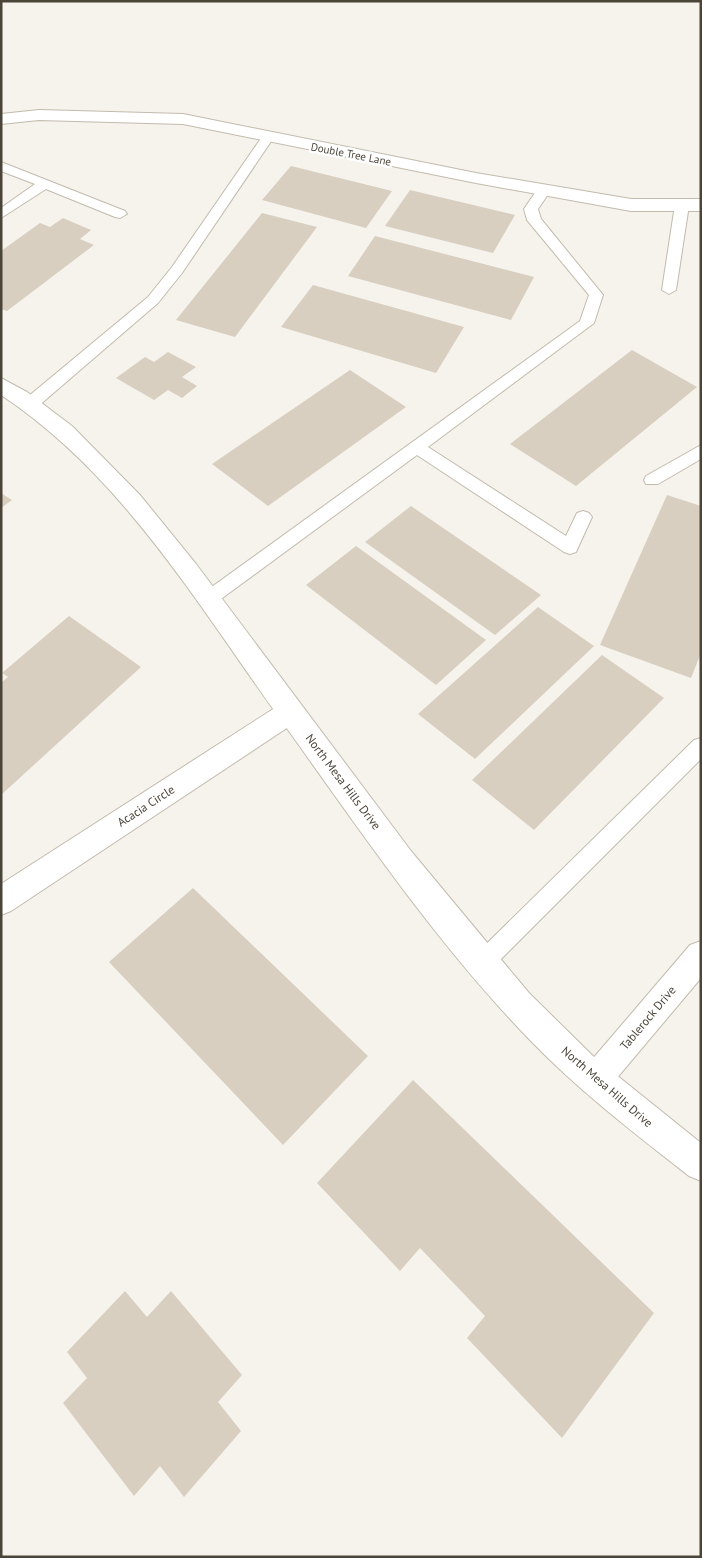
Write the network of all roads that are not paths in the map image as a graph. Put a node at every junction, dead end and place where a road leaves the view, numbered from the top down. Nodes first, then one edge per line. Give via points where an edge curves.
1 (1, 119) edge
2 (268, 137) junction
3 (1, 166) edge
4 (44, 184) junction
5 (544, 190) junction
6 (682, 205) junction
7 (701, 205) edge
8 (1, 214) edge
9 (120, 214) dead end
10 (669, 290) dead end
11 (1, 385) edge
12 (30, 404) junction
13 (417, 447) junction
14 (701, 452) edge
15 (652, 480) dead end
16 (583, 517) dead end
17 (208, 599) junction
18 (290, 712) junction
19 (701, 746) edge
20 (1, 901) edge
21 (701, 955) edge
22 (482, 962) junction
23 (595, 1080) junction
24 (701, 1164) edge

1 - 2 street, Double Tree Lane via 38,114 183,119
2 - 5 street, Double Tree Lane
2 - 12 lane via 153,300
3 - 4 lane
4 - 8 lane
4 - 9 lane
5 - 6 street, Double Tree Lane via 631,205
5 - 13 lane via 531,209 534,220 596,295 587,323
6 - 7 street, Double Tree Lane
6 - 10 lane
11 - 12 street, North Mesa Hills Drive
12 - 17 street, North Mesa Hills Drive via 74,439 112,478
13 - 16 lane via 570,547
13 - 17 lane
14 - 15 lane
17 - 18 street, North Mesa Hills Drive
18 - 20 street, Acacia Circle
18 - 22 street, North Mesa Hills Drive
19 - 22 lane
21 - 23 street, Tablerock Drive
22 - 23 street, North Mesa Hills Drive via 519,1006
23 - 24 street, North Mesa Hills Drive

